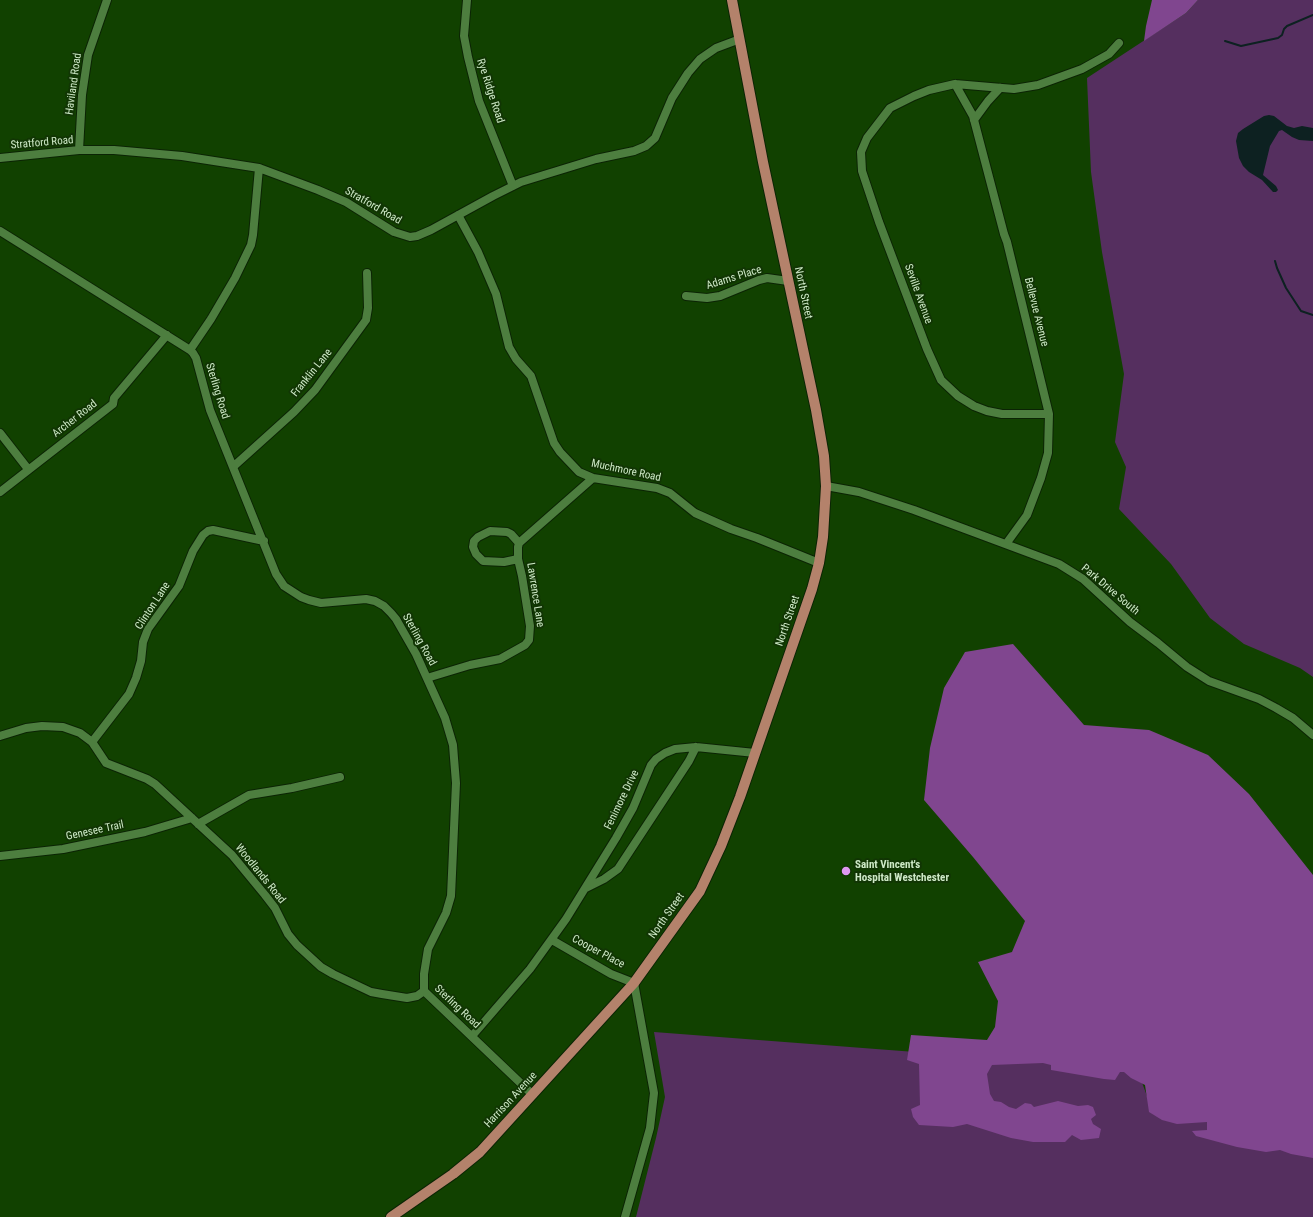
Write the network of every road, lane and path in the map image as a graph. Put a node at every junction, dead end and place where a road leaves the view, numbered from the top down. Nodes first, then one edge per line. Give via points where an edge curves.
1 (107, 0) edge
2 (466, 0) edge
3 (732, 0) edge
4 (740, 39) junction
5 (1119, 42) dead end
6 (955, 84) junction
7 (1000, 88) junction
8 (974, 120) junction
9 (79, 150) junction
10 (0, 158) edge
11 (259, 168) junction
12 (513, 186) junction
13 (458, 215) junction
14 (0, 231) edge
15 (367, 273) dead end
16 (788, 281) junction
17 (686, 296) dead end
18 (167, 335) junction
19 (190, 350) junction
20 (1049, 414) junction
21 (0, 433) edge
22 (234, 466) junction
23 (28, 469) junction
24 (593, 478) junction
25 (826, 486) junction
26 (0, 492) edge
27 (264, 541) junction
28 (519, 543) junction
29 (1006, 544) junction
30 (518, 559) junction
31 (819, 563) junction
32 (427, 678) junction
33 (1313, 735) edge
34 (0, 736) edge
35 (92, 742) junction
36 (696, 747) junction
37 (756, 753) junction
38 (340, 778) dead end
39 (195, 821) junction
40 (0, 856) edge
41 (586, 888) junction
42 (552, 940) junction
43 (634, 983) junction
44 (424, 991) junction
45 (472, 1036) junction
46 (533, 1095) junction
47 (391, 1217) edge
48 (625, 1217) edge

1 - 9 street, Haviland Road via 88,55 82,95
2 - 12 street, Rye Ridge Road via 464,36 479,101
3 - 4 main road, North Street
4 - 12 street, Stratford Road via 716,48 700,59 672,98 655,138 646,146
4 - 16 main road, North Street
5 - 7 street via 1109,54 1082,69 1038,85
6 - 7 street
6 - 8 street, Bellevue Avenue
6 - 20 street, Seville Avenue via 929,90 890,108 867,138 861,152 862,171 927,349 941,380 958,396 986,411 1002,414
7 - 8 street
8 - 20 street, Bellevue Avenue
9 - 10 street, Stratford Road
9 - 11 street, Stratford Road via 114,150 182,156
11 - 13 street, Stratford Road via 346,202 394,232 410,237 418,236
11 - 19 street via 251,245 238,273
12 - 13 street, Stratford Road
13 - 24 street, Muchmore Road via 496,294 509,347 531,376 554,443 579,472
14 - 18 street
15 - 22 street, Franklin Lane via 366,320 315,390
16 - 17 street, Adams Place via 767,278 720,296
16 - 25 main road, North Street via 818,422
18 - 19 street
18 - 23 street, Archer Road via 114,398 113,404
19 - 22 street, Sterling Road via 196,358 210,410
20 - 29 street, Bellevue Avenue via 1048,453 1043,474 1027,515
21 - 23 street
22 - 27 street, Sterling Road
23 - 26 street, Archer Road
24 - 28 street
24 - 31 street, Muchmore Road via 657,488 670,493 695,513
25 - 29 street, Park Drive South via 859,492
25 - 31 main road, North Street
27 - 32 street, Sterling Road via 276,574 284,586 301,597 320,603 366,598 384,606 396,620
27 - 35 street, Clinton Lane via 213,530 203,535 193,551 179,586 148,629 136,678 128,694
28 - 30 street, Lawrence Lane
28 - 30 street via 511,534 502,531 490,531 474,541 476,554 483,561 504,562
29 - 33 street, Park Drive South via 1059,564 1079,576 1130,622 1187,667 1209,681 1276,708
30 - 32 street, Lawrence Lane via 530,626 529,640 500,659 470,664
31 - 37 main road, North Street
32 - 44 street, Sterling Road via 454,745 456,782 451,896 446,913 428,949
34 - 35 street, Woodlands Road via 26,728 62,727 80,733
35 - 39 street, Woodlands Road via 106,763 155,784
36 - 37 street, Fenimore Drive
36 - 41 street via 618,869
36 - 41 street, Fenimore Drive via 675,749 656,759 633,808
37 - 43 main road, North Street via 740,798 700,891
38 - 39 street via 249,795
39 - 40 street, Genesee Trail via 63,849
39 - 44 street, Woodlands Road via 232,855 275,908 288,934 321,966 376,993 407,998
41 - 42 street, Fenimore Drive
42 - 43 street, Cooper Place via 611,974
42 - 45 street, Fenimore Drive
43 - 46 main road, Harrison Avenue
43 - 48 street via 654,1093 650,1128
44 - 45 street, Sterling Road
45 - 46 street, Sterling Road
46 - 47 main road, Harrison Avenue via 480,1152

